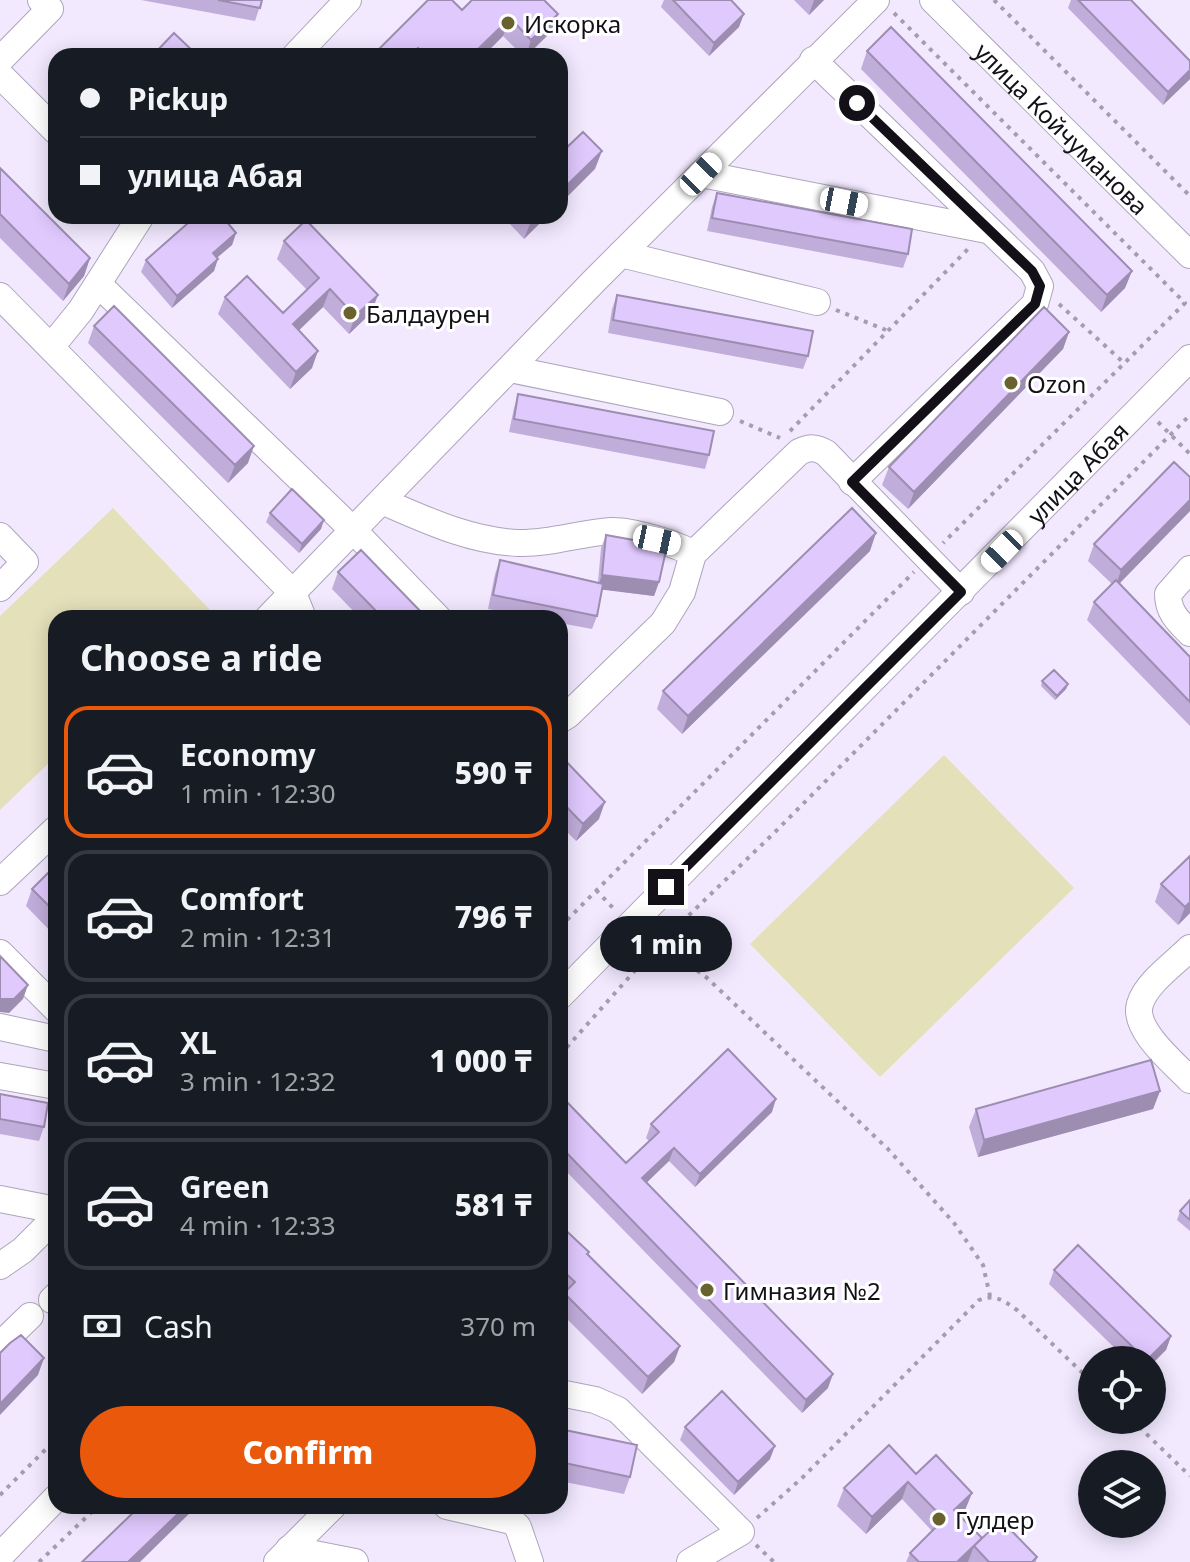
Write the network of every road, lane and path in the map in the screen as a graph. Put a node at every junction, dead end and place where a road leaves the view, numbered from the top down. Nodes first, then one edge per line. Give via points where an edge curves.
1 (41, 0) edge
2 (348, 0) edge
3 (933, 0) edge
4 (994, 0) edge
5 (884, 6) edge
6 (303, 48) edge
7 (0, 60) edge
8 (813, 60) junction
9 (0, 75) edge
10 (48, 123) edge
11 (701, 174) junction
12 (1190, 196) edge
13 (136, 224) edge
14 (987, 230) junction
15 (621, 254) junction
16 (1190, 255) edge
17 (98, 284) junction
18 (1040, 286) junction
19 (0, 296) edge
20 (817, 302) joint
21 (886, 330) junction
22 (51, 347) junction
23 (1190, 358) edge
24 (1123, 362) junction
25 (510, 369) junction
26 (1142, 406) junction
27 (720, 412) joint
28 (1190, 415) edge
29 (1170, 435) junction
30 (783, 439) junction
31 (772, 449) dead end
32 (1190, 454) edge
33 (852, 482) junction
34 (382, 501) junction
35 (354, 531) junction
36 (0, 536) edge
37 (693, 554) junction
38 (927, 558) junction
39 (1190, 569) edge
40 (0, 588) edge
41 (961, 592) junction
42 (293, 593) junction
43 (276, 610) edge
44 (300, 610) edge
45 (430, 610) edge
46 (1190, 633) edge
47 (568, 712) edge
48 (48, 837) edge
49 (0, 882) edge
50 (568, 919) edge
51 (655, 948) junction
52 (1190, 948) edge
53 (0, 953) edge
54 (568, 988) edge
55 (48, 1001) edge
56 (0, 1027) edge
57 (48, 1037) edge
58 (568, 1046) edge
59 (0, 1076) edge
60 (1190, 1080) edge
61 (48, 1085) edge
62 (0, 1199) edge
63 (48, 1208) edge
64 (48, 1225) edge
65 (0, 1266) edge
66 (990, 1296) junction
67 (30, 1316) dead end
68 (0, 1345) edge
69 (1078, 1369) edge
70 (568, 1395) edge
71 (1146, 1434) edge
72 (48, 1447) edge
73 (1190, 1476) edge
74 (0, 1495) edge
75 (48, 1506) edge
76 (90, 1514) edge
77 (325, 1514) edge
78 (482, 1514) edge
79 (741, 1532) junction
80 (0, 1556) edge
81 (283, 1556) edge
82 (39, 1562) edge
83 (355, 1562) edge
84 (530, 1562) edge
85 (690, 1562) edge

1 - 7 street via 50,9
2 - 6 street
3 - 16 street, улица Койчуманова
4 - 12 path
5 - 8 street
5 - 24 path via 1185,303
8 - 11 street
8 - 14 street
9 - 10 street
11 - 14 street
11 - 15 street
13 - 17 street
14 - 18 street via 1032,271
14 - 21 path
15 - 20 street
15 - 25 street
17 - 22 street
17 - 35 street
18 - 24 path
18 - 33 street via 1035,304
19 - 22 street
20 - 21 path
21 - 30 path
22 - 42 street
23 - 26 street, улица Абая
24 - 38 path
25 - 27 street
25 - 34 street
26 - 29 path
26 - 41 street, улица Абая
27 - 30 path
28 - 29 path
29 - 32 path
29 - 51 path
30 - 31 path
33 - 37 street via 826,453 817,448 799,452
33 - 38 street
34 - 35 street
34 - 37 street via 481,538 518,543 613,531 679,545
35 - 42 street
35 - 45 street
36 - 40 street via 25,562
37 - 47 street via 682,592 663,623
38 - 41 street
38 - 50 path
39 - 46 street via 1168,594 1174,617
41 - 54 street, улица Абая
42 - 43 street
42 - 44 street
48 - 49 street
51 - 58 path
51 - 66 path via 706,977 888,1149 954,1223 983,1265
52 - 60 street via 1151,986 1140,1004 1139,1020
53 - 55 street
56 - 57 street
59 - 61 street
62 - 63 street
64 - 65 street
66 - 69 path via 1017,1310
66 - 79 path via 979,1300
67 - 68 street
70 - 79 street via 618,1410
71 - 73 path
72 - 74 path
75 - 80 street
76 - 82 path
77 - 81 street
78 - 84 street via 512,1521
79 - 85 street
81 - 83 street

